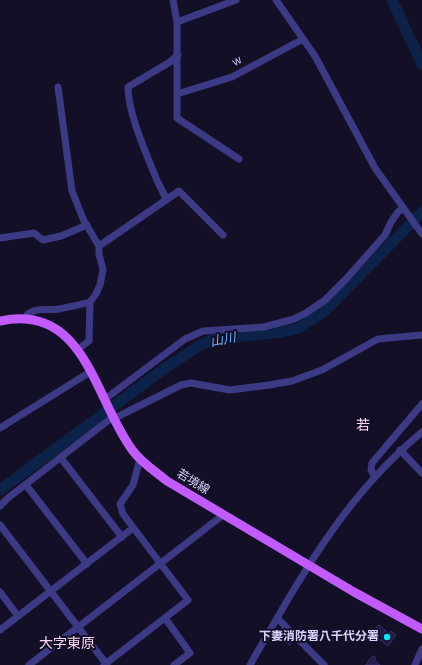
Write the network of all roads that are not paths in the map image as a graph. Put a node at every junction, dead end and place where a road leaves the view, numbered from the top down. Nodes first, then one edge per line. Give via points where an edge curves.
1 (173, 0) edge
2 (236, 0) edge
3 (276, 0) edge
4 (177, 22) junction
5 (303, 39) junction
6 (178, 55) junction
7 (58, 87) dead end
8 (177, 94) junction
9 (239, 159) dead end
10 (166, 200) junction
11 (403, 208) junction
12 (87, 225) junction
13 (422, 233) edge
14 (223, 235) dead end
15 (0, 238) edge
16 (99, 246) junction
17 (90, 302) junction
18 (25, 318) junction
19 (0, 321) edge
20 (422, 335) edge
21 (78, 349) junction
22 (90, 372) junction
23 (106, 401) junction
24 (422, 404) edge
25 (114, 416) junction
26 (0, 428) edge
27 (422, 432) edge
28 (400, 450) junction
29 (61, 458) junction
30 (140, 459) junction
31 (422, 473) edge
32 (375, 476) junction
33 (26, 484) junction
34 (0, 506) edge
35 (223, 515) junction
36 (0, 525) edge
37 (133, 528) junction
38 (122, 537) junction
39 (87, 564) junction
40 (160, 564) junction
41 (308, 565) junction
42 (50, 591) junction
43 (0, 592) edge
44 (18, 616) junction
45 (165, 618) junction
46 (277, 618) junction
47 (78, 627) junction
48 (422, 629) edge
49 (0, 630) edge
50 (422, 649) edge
51 (106, 664) edge
52 (29, 665) edge
53 (174, 665) edge
54 (250, 665) edge
55 (324, 665) edge
56 (415, 665) edge

1 - 4 street
2 - 4 street
3 - 5 street
4 - 6 street
5 - 8 street, w via 232,77
5 - 11 street via 315,56 375,168
6 - 8 street
6 - 10 street via 128,87 133,117
7 - 12 street via 72,191
8 - 9 street via 177,118
10 - 14 street via 179,191
10 - 16 street
11 - 13 street
11 - 23 street via 391,222 385,235 345,280 325,300 306,313 264,327 203,331 185,339
12 - 15 street via 61,236 43,240 34,232
12 - 16 street
16 - 17 street via 103,277
17 - 18 street via 57,309 42,309 29,313
17 - 21 street via 89,341
18 - 19 main road, 若境線
18 - 21 main road, 若境線 via 59,330
20 - 25 street via 378,339 322,370 269,385 230,390 191,383 181,385
21 - 22 main road, 若境線
22 - 23 main road, 若境線
22 - 26 street
23 - 25 main road, 若境線
24 - 32 street via 372,463 371,470
25 - 29 street
25 - 30 main road, 若境線 via 128,444
27 - 28 street
28 - 31 street
28 - 32 street
29 - 33 street
29 - 38 street
30 - 35 main road, 若境線 via 168,481
30 - 37 street via 133,485 120,504 123,514
32 - 41 street via 351,503
33 - 34 street
33 - 39 street
35 - 40 street
35 - 41 main road, 若境線
36 - 42 street
37 - 38 street
37 - 40 street
38 - 39 street
39 - 42 street
40 - 45 street via 188,600
40 - 47 street
41 - 46 street
41 - 48 main road, 若境線
42 - 44 street
42 - 47 street
43 - 44 street
44 - 49 street
45 - 51 street
45 - 53 street via 190,653
46 - 54 street
46 - 55 street
47 - 51 street
47 - 52 street
50 - 56 street

